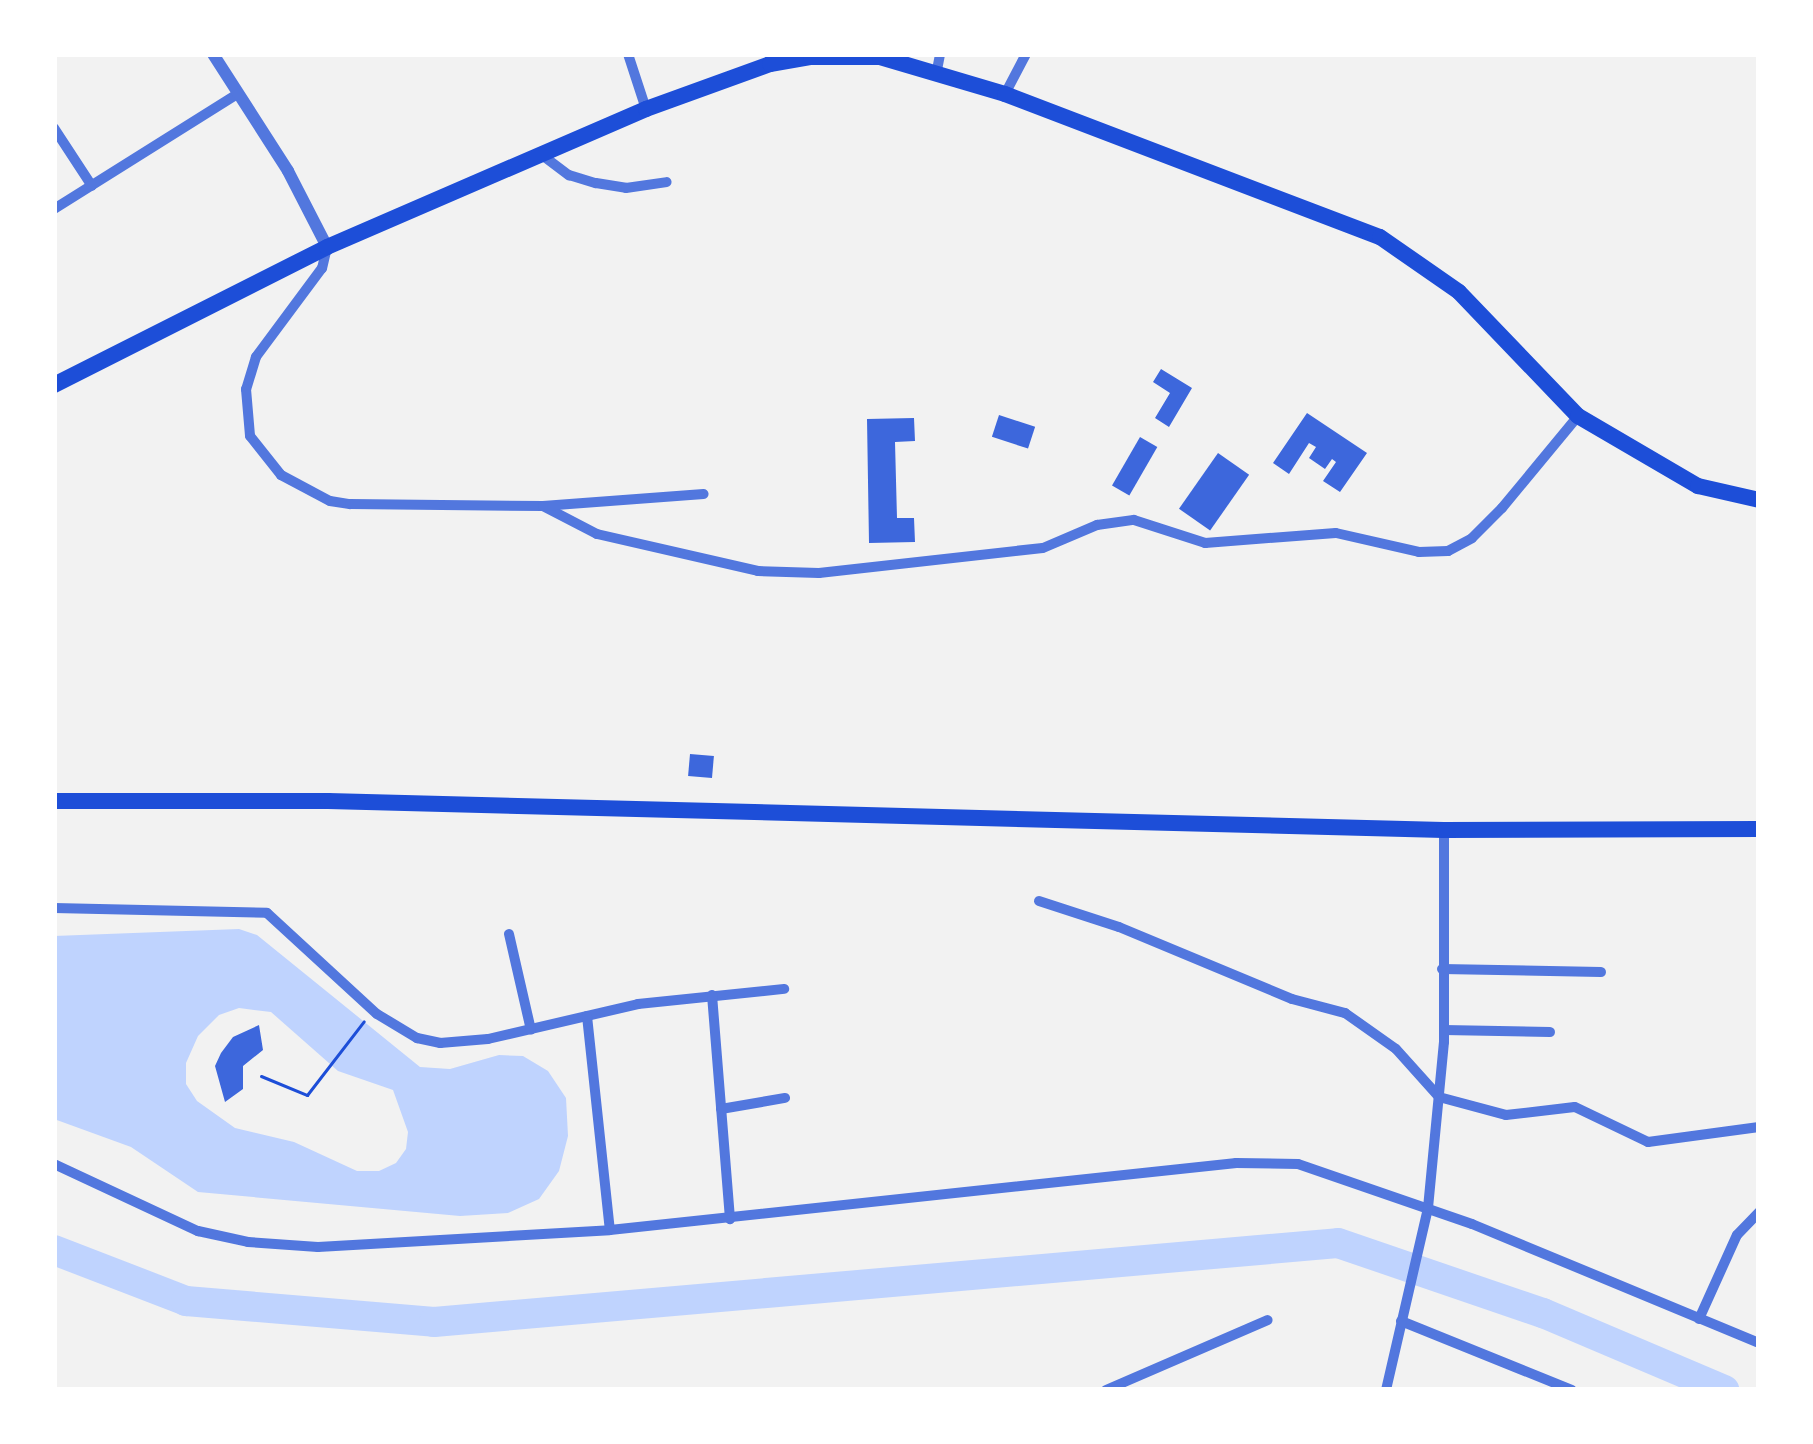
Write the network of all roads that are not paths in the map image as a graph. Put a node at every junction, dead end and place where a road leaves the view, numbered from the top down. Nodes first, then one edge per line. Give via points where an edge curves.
1 (213, 54) edge
2 (628, 54) edge
3 (1026, 54) edge
4 (811, 56) edge
5 (939, 62) edge
6 (1004, 94) junction
7 (236, 95) junction
8 (646, 109) junction
9 (54, 128) edge
10 (541, 154) junction
11 (668, 182) dead end
12 (92, 186) junction
13 (54, 209) edge
14 (327, 247) junction
15 (54, 385) edge
16 (1578, 416) junction
17 (704, 494) dead end
18 (1759, 500) edge
19 (543, 506) junction
20 (54, 801) edge
21 (1759, 829) edge
22 (1444, 830) junction
23 (1040, 901) dead end
24 (54, 908) edge
25 (509, 934) dead end
26 (1442, 969) junction
27 (1601, 973) dead end
28 (784, 989) dead end
29 (712, 995) junction
30 (587, 1016) junction
31 (531, 1030) junction
32 (1444, 1030) junction
33 (1550, 1032) dead end
34 (1439, 1097) junction
35 (784, 1098) dead end
36 (721, 1109) junction
37 (1759, 1127) edge
38 (54, 1164) edge
39 (1428, 1208) junction
40 (1756, 1217) edge
41 (730, 1219) junction
42 (610, 1230) junction
43 (1700, 1319) junction
44 (1268, 1320) dead end
45 (1401, 1321) junction
46 (1759, 1343) edge
47 (1106, 1390) edge
48 (1386, 1390) edge
49 (1572, 1390) edge

1 - 7 street
2 - 8 street
3 - 6 street
4 - 5 main road
4 - 8 main road
5 - 6 main road
6 - 16 main road via 1380,237 1459,292
7 - 12 street
7 - 14 street
8 - 10 main road
9 - 12 street
10 - 11 street via 596,183
10 - 14 main road
12 - 13 street
14 - 15 main road
14 - 19 street via 322,268 250,372 247,422 267,463 330,501
16 - 18 main road via 1698,486
16 - 19 street via 1502,508 1448,551 1336,533 1205,543 1134,520 1097,525 1043,548 789,573 597,534
17 - 19 street
20 - 22 main road
21 - 22 main road
22 - 26 street
23 - 34 street via 1345,1013 1396,1049
24 - 31 street via 267,913 376,1014 417,1038 459,1044
25 - 31 street
26 - 27 street
26 - 32 street
28 - 29 street
29 - 30 street
29 - 36 street
30 - 31 street
30 - 42 street
32 - 33 street
32 - 34 street
34 - 37 street via 1506,1115 1575,1107 1648,1142
34 - 39 street
35 - 36 street
36 - 41 street
38 - 42 street via 175,1222 278,1246
39 - 41 street via 1325,1170 1272,1161
39 - 43 street
39 - 45 street
40 - 43 street via 1729,1250
41 - 42 street
43 - 46 street
44 - 47 street
45 - 48 street
45 - 49 street

